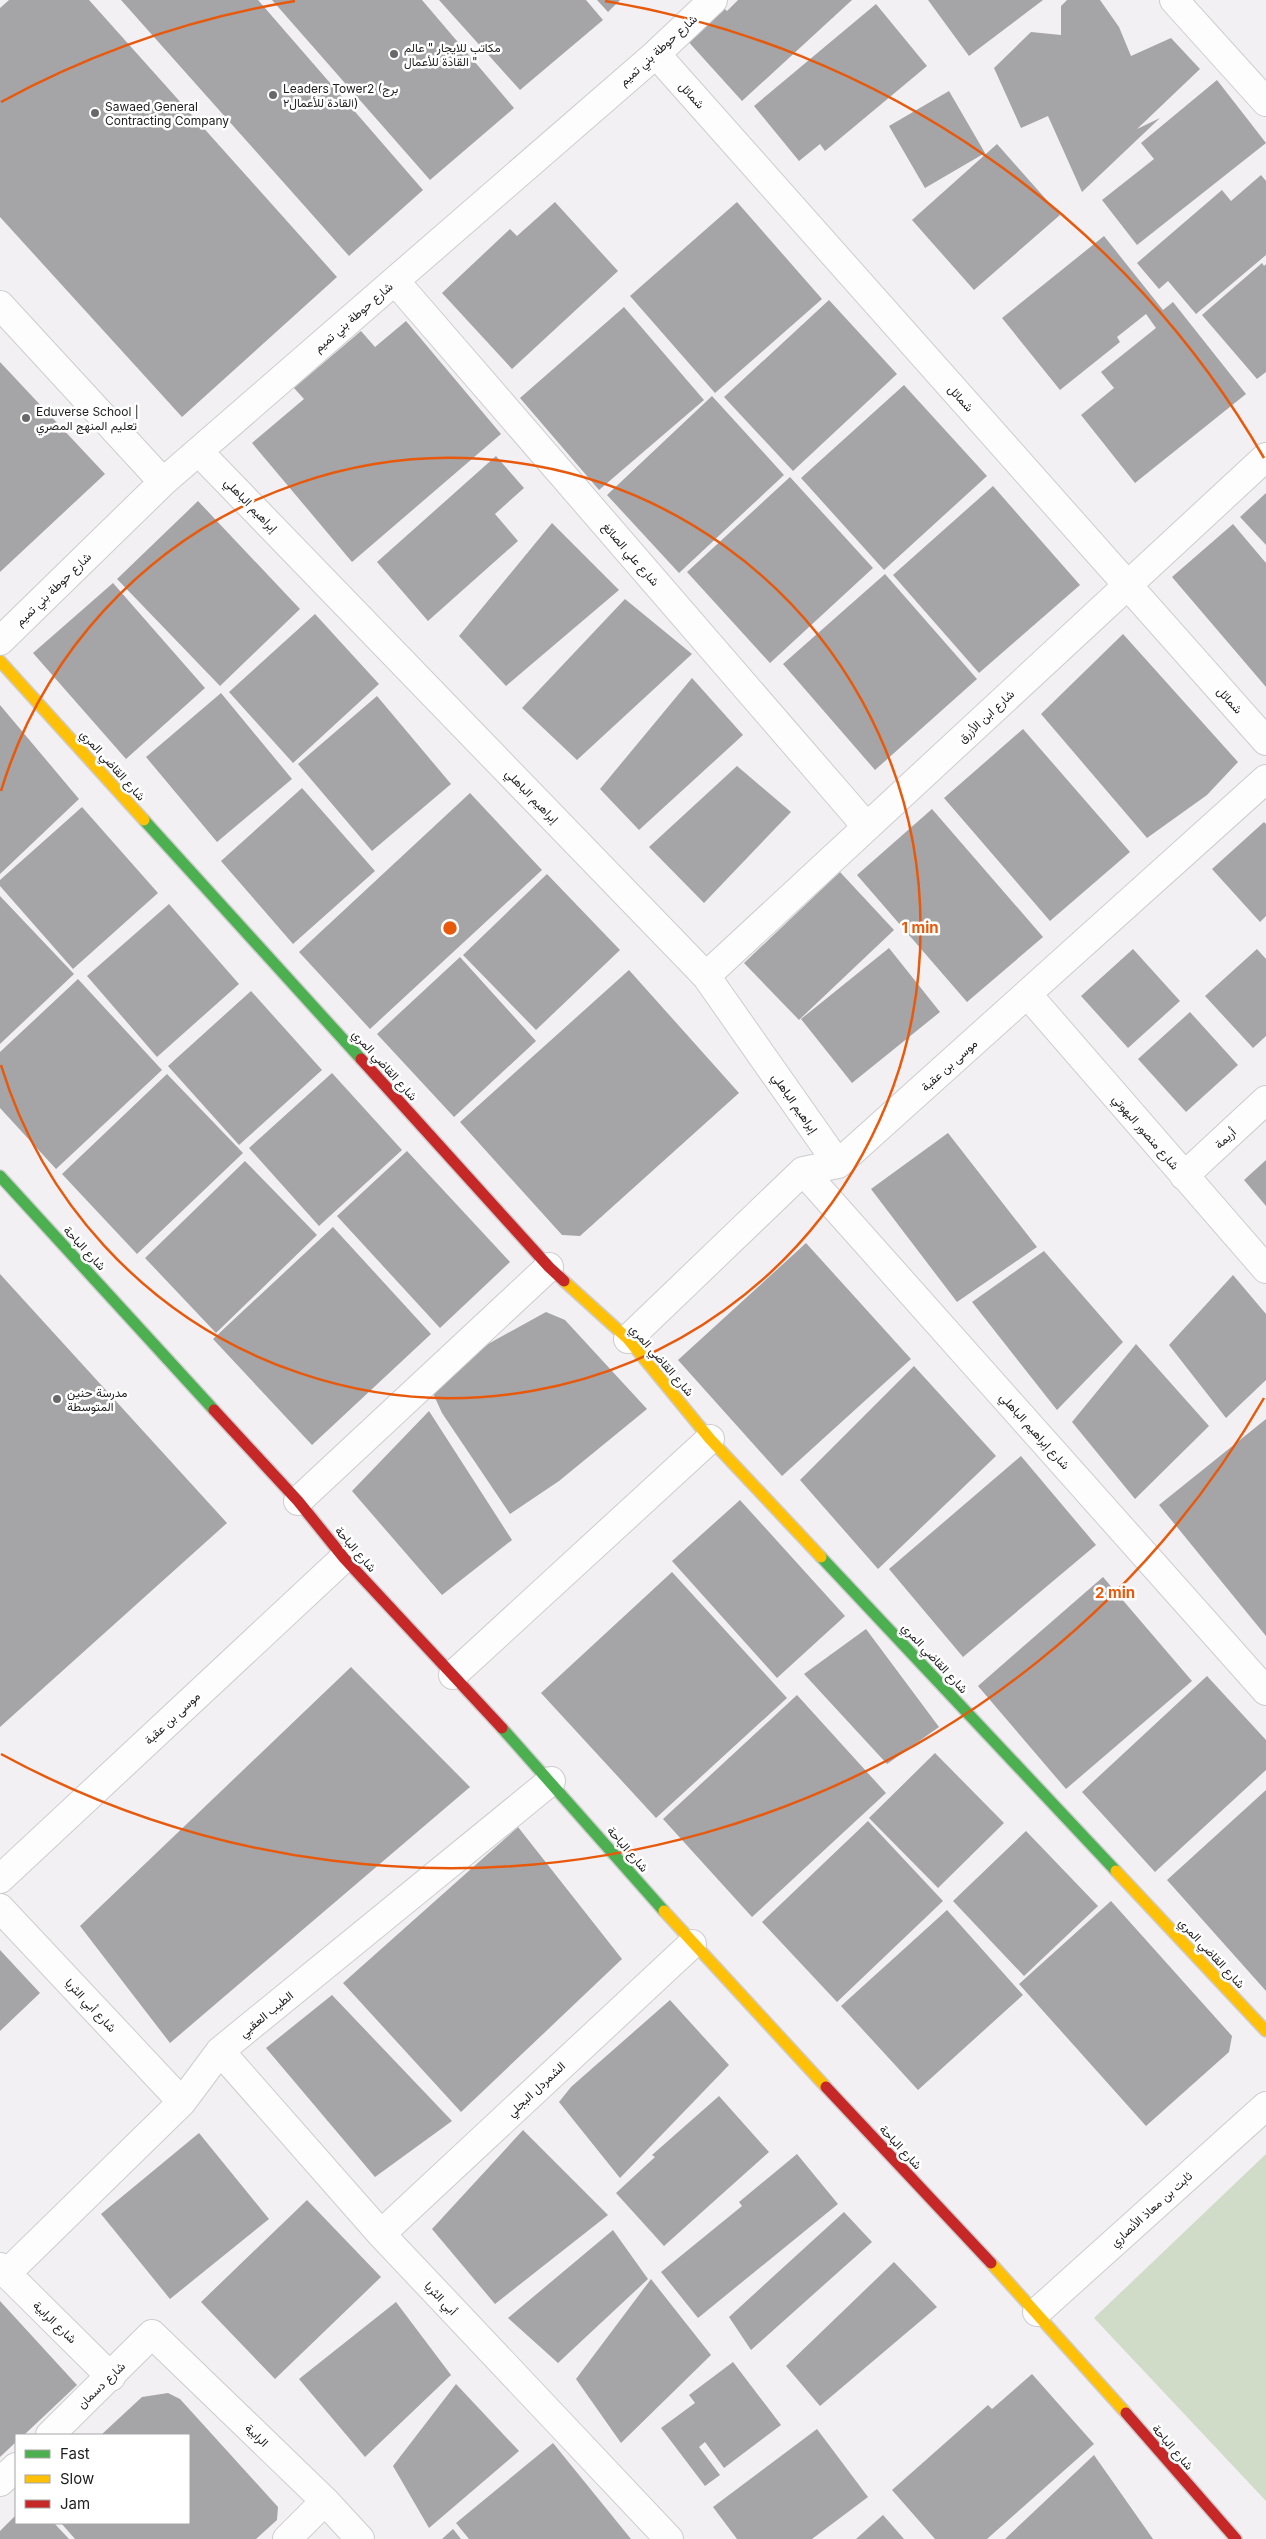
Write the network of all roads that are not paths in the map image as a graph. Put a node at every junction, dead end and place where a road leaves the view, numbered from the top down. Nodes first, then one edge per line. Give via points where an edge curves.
1 (713, 0) edge
2 (1174, 0) edge
3 (656, 54) junction
4 (1266, 102) edge
5 (395, 280) junction
6 (0, 305) edge
7 (199, 452) junction
8 (1266, 456) edge
9 (163, 482) junction
10 (1126, 584) junction
11 (0, 641) edge
12 (0, 661) edge
13 (1266, 741) edge
14 (1266, 779) edge
15 (866, 827) junction
16 (706, 976) junction
17 (1028, 995) junction
18 (1266, 1100) edge
19 (838, 1164) junction
20 (803, 1171) junction
21 (0, 1176) edge
22 (1184, 1176) junction
23 (549, 1267) junction
24 (1266, 1269) edge
25 (628, 1339) junction
26 (710, 1439) junction
27 (298, 1501) junction
28 (344, 1558) junction
29 (453, 1675) junction
30 (1266, 1691) edge
31 (551, 1781) junction
32 (0, 1879) edge
33 (0, 1908) edge
34 (692, 1944) junction
35 (1266, 2031) edge
36 (220, 2051) junction
37 (182, 2102) junction
38 (1266, 2106) edge
39 (380, 2234) junction
40 (3, 2271) edge
41 (1037, 2312) junction
42 (152, 2334) joint
43 (111, 2377) junction
44 (51, 2434) edge
45 (15, 2468) edge
46 (0, 2482) edge
47 (325, 2501) junction
48 (287, 2539) edge
49 (360, 2539) edge
50 (669, 2539) edge
51 (1236, 2539) edge

1 - 3 street, شارع حوطة بني تميم
2 - 4 street
3 - 5 street, شارع حوطة بني تميم
3 - 10 street, شمائل
5 - 7 street, شارع حوطة بني تميم
5 - 15 street, شارع علي الصائغ
6 - 9 street
7 - 9 street, شارع حوطة بني تميم
7 - 16 street, إبراهيم الباهلي
8 - 10 street, شارع ابن الأزرق
9 - 11 street, شارع حوطة بني تميم
10 - 13 street, شمائل
10 - 15 street, شارع ابن الأزرق
12 - 23 street, شارع القاضي المري
14 - 17 street, موسى بن عقبة
15 - 16 street, شارع ابن الأزرق
16 - 19 street, إبراهيم الباهلي
17 - 19 street, موسى بن عقبة
17 - 22 street, شارع منصور البهوتي
18 - 22 street, أريمة
19 - 20 street
20 - 25 street
20 - 30 street, شارع إبراهيم الباهلي
21 - 27 street, شارع الباحة
22 - 24 street, شارع منصور البهوتي
23 - 25 street, شارع القاضي المري
23 - 27 street
25 - 26 street, شارع القاضي المري
26 - 29 street
26 - 35 street, شارع القاضي المري
27 - 28 street, شارع الباحة
28 - 29 street, شارع الباحة
28 - 32 street, موسى بن عقبة
29 - 31 street, شارع الباحة
31 - 34 street, شارع الباحة
31 - 36 street, الطيب العقبي
33 - 37 street, شارع أبي الثريا
34 - 39 street, الشمردل البجلي
34 - 41 street, شارع الباحة
36 - 37 street, الطيب العقبي
36 - 39 street, أبي الثريا
37 - 40 street, الطيب العقبي
38 - 41 street, ثابت بن معاذ الأنصاري
39 - 50 street, أبي الثريا
40 - 43 street, شارع الرابية
41 - 51 street, شارع الباحة
42 - 43 street, شارع دسمان
42 - 47 street, الرابية
43 - 44 street, شارع دسمان
45 - 46 street
47 - 48 street
47 - 49 street, الرابية

